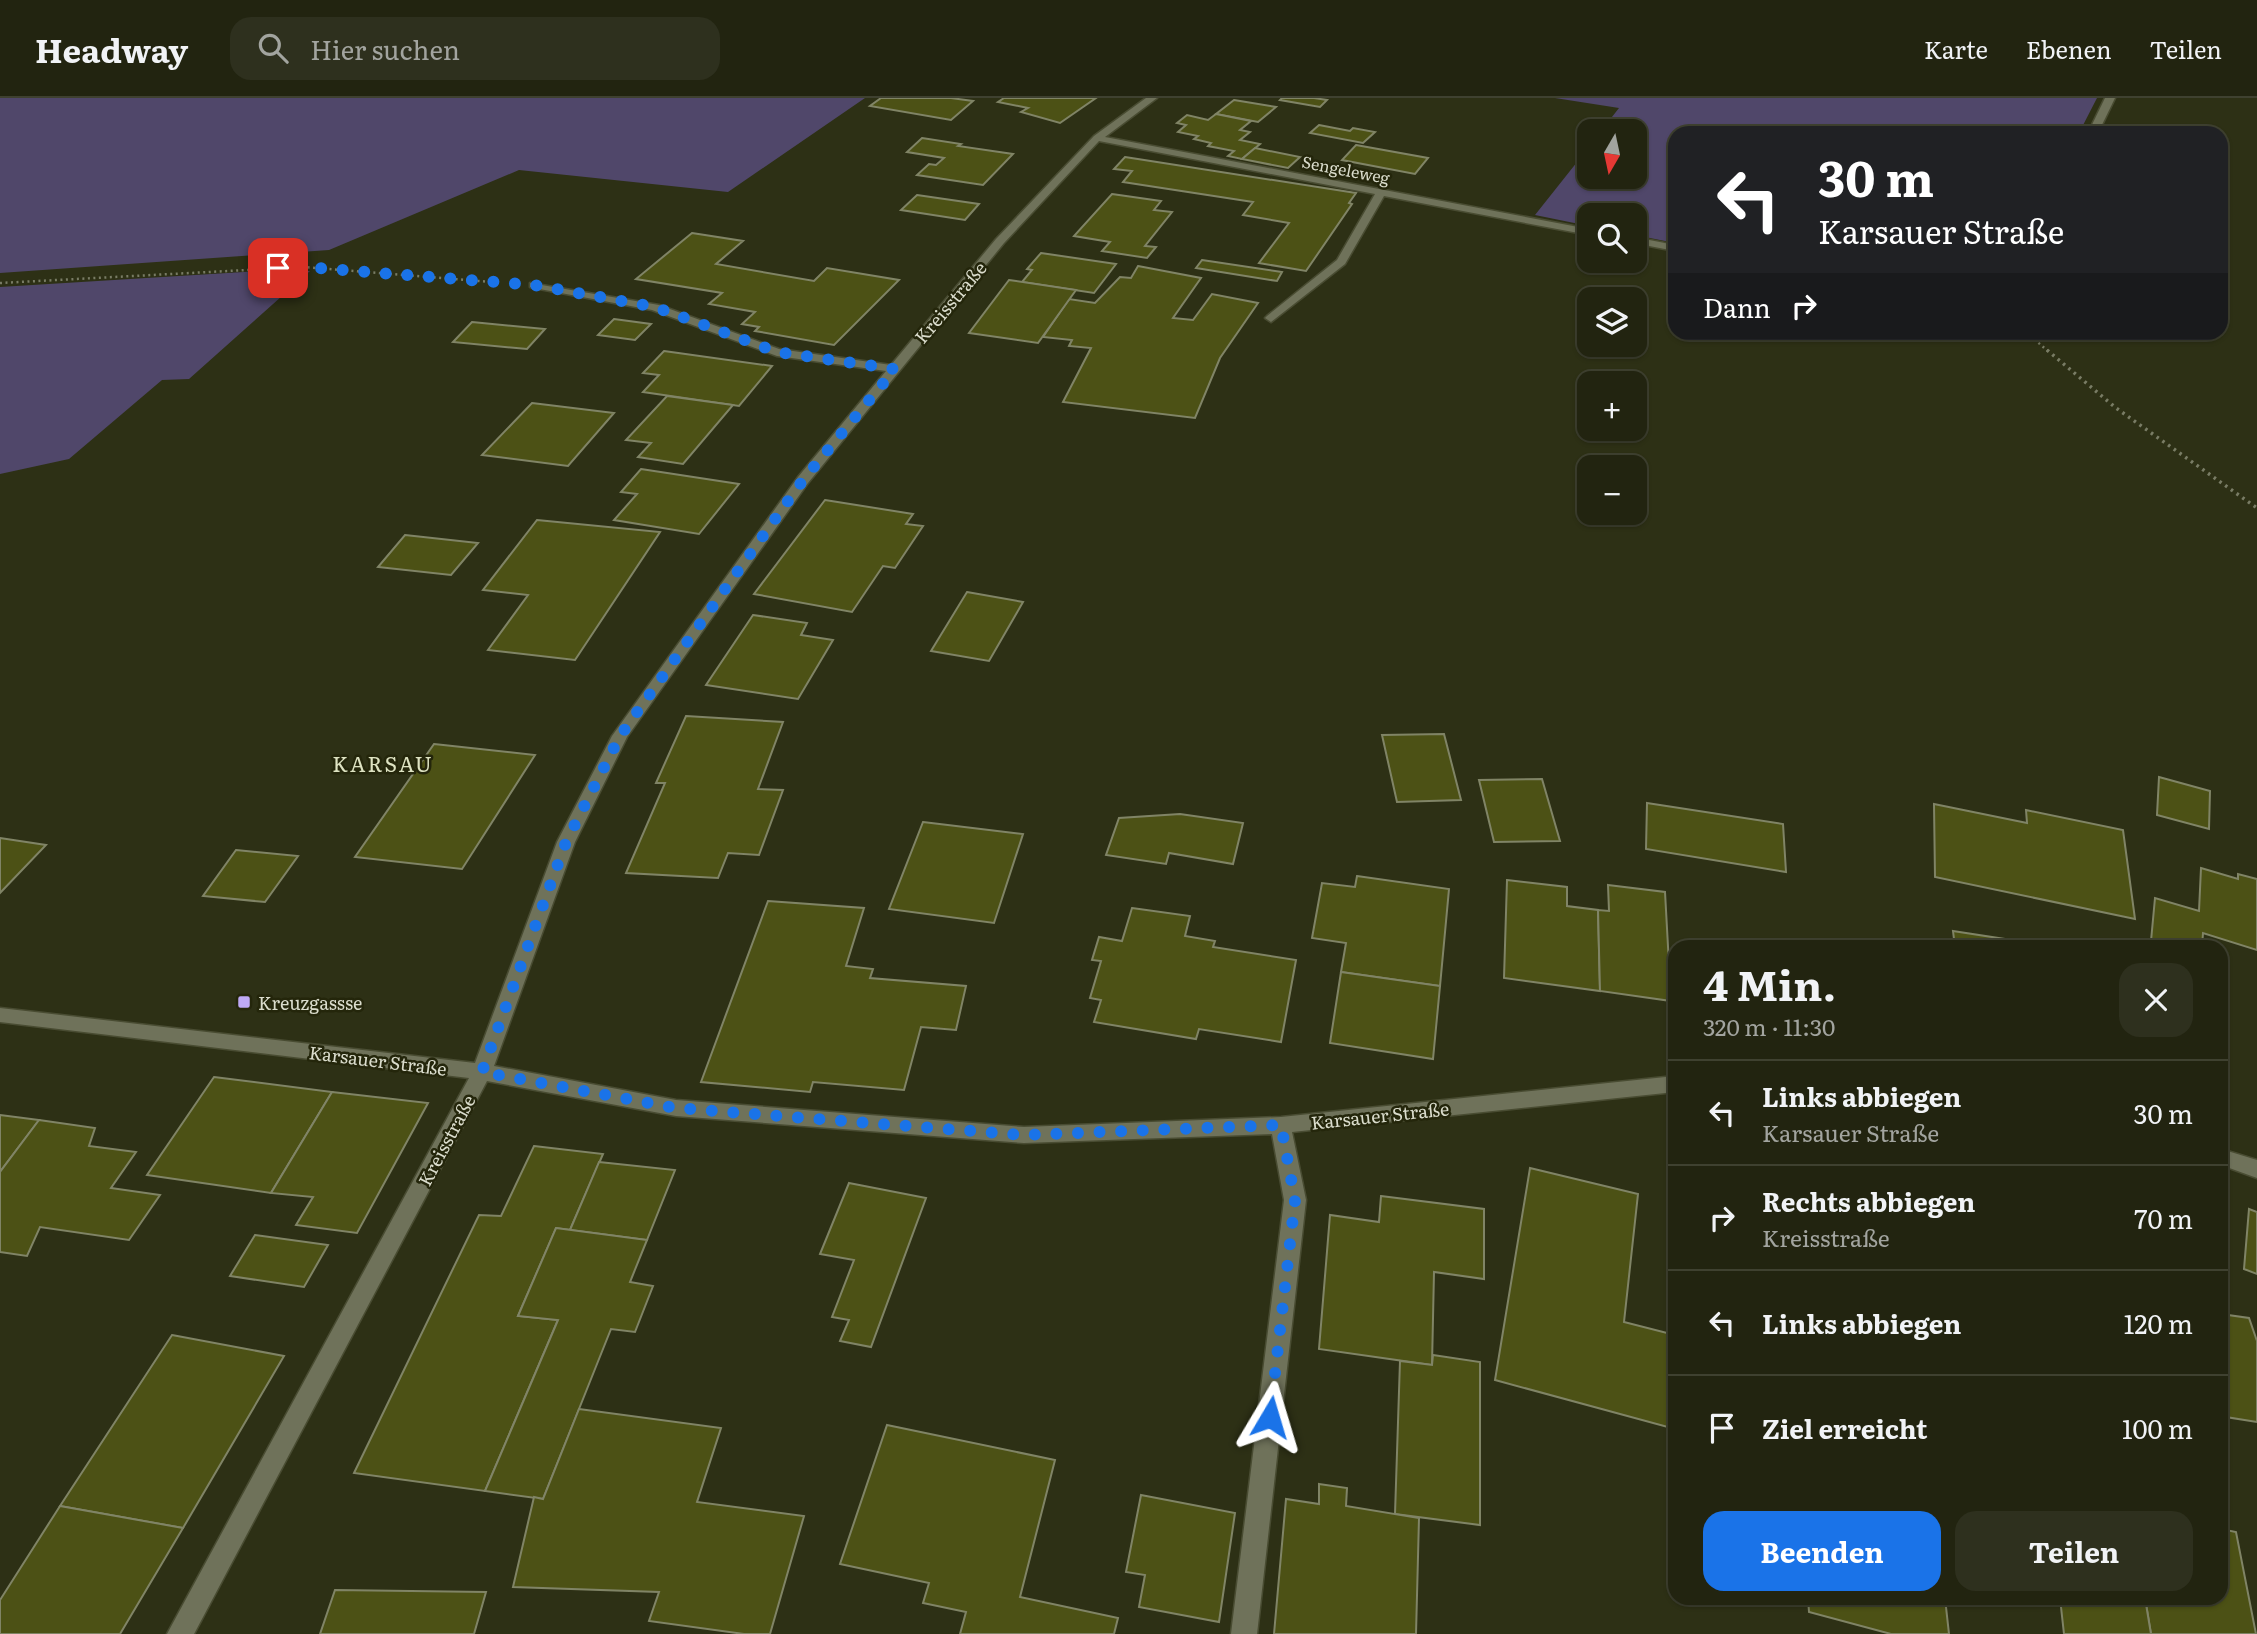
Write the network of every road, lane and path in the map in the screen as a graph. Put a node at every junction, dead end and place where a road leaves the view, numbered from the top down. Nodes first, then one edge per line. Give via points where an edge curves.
1 (1152, 98) edge
2 (2110, 98) edge
3 (2096, 126) edge
4 (1097, 138) junction
5 (1381, 192) junction
6 (1577, 230) edge
7 (1647, 243) edge
8 (1668, 247) edge
9 (0, 283) edge
10 (534, 285) joint
11 (1271, 318) dead end
12 (2035, 340) edge
13 (895, 369) junction
14 (2257, 508) edge
15 (0, 1015) edge
16 (482, 1072) junction
17 (1668, 1085) edge
18 (1281, 1125) junction
19 (2228, 1159) edge
20 (2257, 1169) edge
21 (180, 1634) edge
22 (1244, 1634) edge

1 - 4 street, Kreisstraße
2 - 3 street
4 - 5 street, Sengeleweg
4 - 13 street, Kreisstraße via 1000,241
5 - 6 street, Sengeleweg
5 - 11 street via 1341,261
7 - 8 street
9 - 10 path via 304,267
10 - 13 street via 655,307 777,352
12 - 14 path via 2116,408
13 - 16 street, Kreisstraße via 803,480 620,736 566,842
15 - 16 street, Karsauer Straße
16 - 18 street, Karsauer Straße via 676,1108 1024,1135
16 - 21 street, Kreisstraße
17 - 18 street, Karsauer Straße
18 - 22 street via 1295,1200
19 - 20 street

